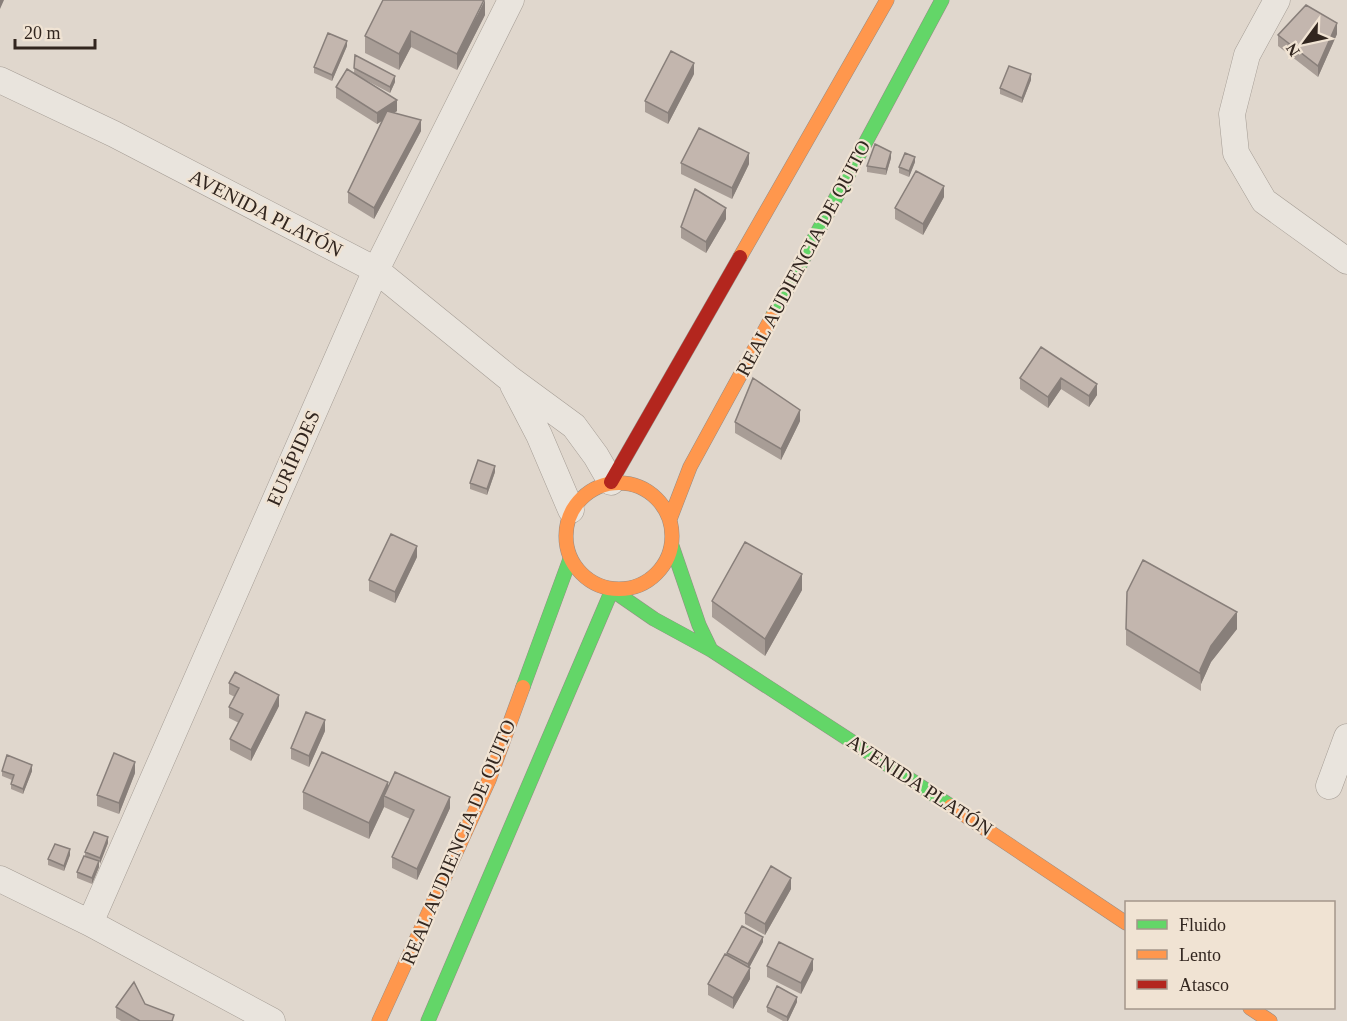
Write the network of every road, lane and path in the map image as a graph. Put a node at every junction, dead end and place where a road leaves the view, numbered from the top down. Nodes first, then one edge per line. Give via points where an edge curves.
1 (511, 0) edge
2 (887, 0) edge
3 (942, 0) edge
4 (1277, 0) edge
5 (0, 80) edge
6 (1347, 261) edge
7 (376, 270) junction
8 (510, 380) junction
9 (611, 482) junction
10 (572, 510) junction
11 (670, 519) junction
12 (672, 546) junction
13 (570, 560) junction
14 (612, 590) junction
15 (711, 650) junction
16 (1347, 737) edge
17 (1329, 786) dead end
18 (0, 879) edge
19 (1125, 922) edge
20 (90, 923) junction
21 (1252, 1009) edge
22 (272, 1021) edge
23 (379, 1021) edge
24 (428, 1021) edge
25 (1270, 1021) edge

1 - 7 street, EURÍPIDES
2 - 9 main road
3 - 11 main road, REAL AUDIENCIA DE QUITO via 690,466
4 - 6 street via 1247,55 1233,114 1236,153 1264,201
5 - 7 street, AVENIDA PLATÓN via 114,134
7 - 8 street, AVENIDA PLATÓN
7 - 20 street, EURÍPIDES
8 - 9 street, AVENIDA PLATÓN via 574,426
8 - 10 street, AVENIDA PLATÓN
9 - 10 main road via 588,491
9 - 11 main road via 635,486 657,497
10 - 13 main road via 565,541
11 - 12 main road
12 - 14 main road via 661,570 639,586
12 - 15 main road
13 - 14 main road via 582,574
13 - 23 main road, REAL AUDIENCIA DE QUITO via 489,780
14 - 15 main road, AVENIDA PLATÓN via 654,619
14 - 24 main road
15 - 19 main road, AVENIDA PLATÓN
16 - 17 street
18 - 20 street
20 - 22 street
21 - 25 main road

